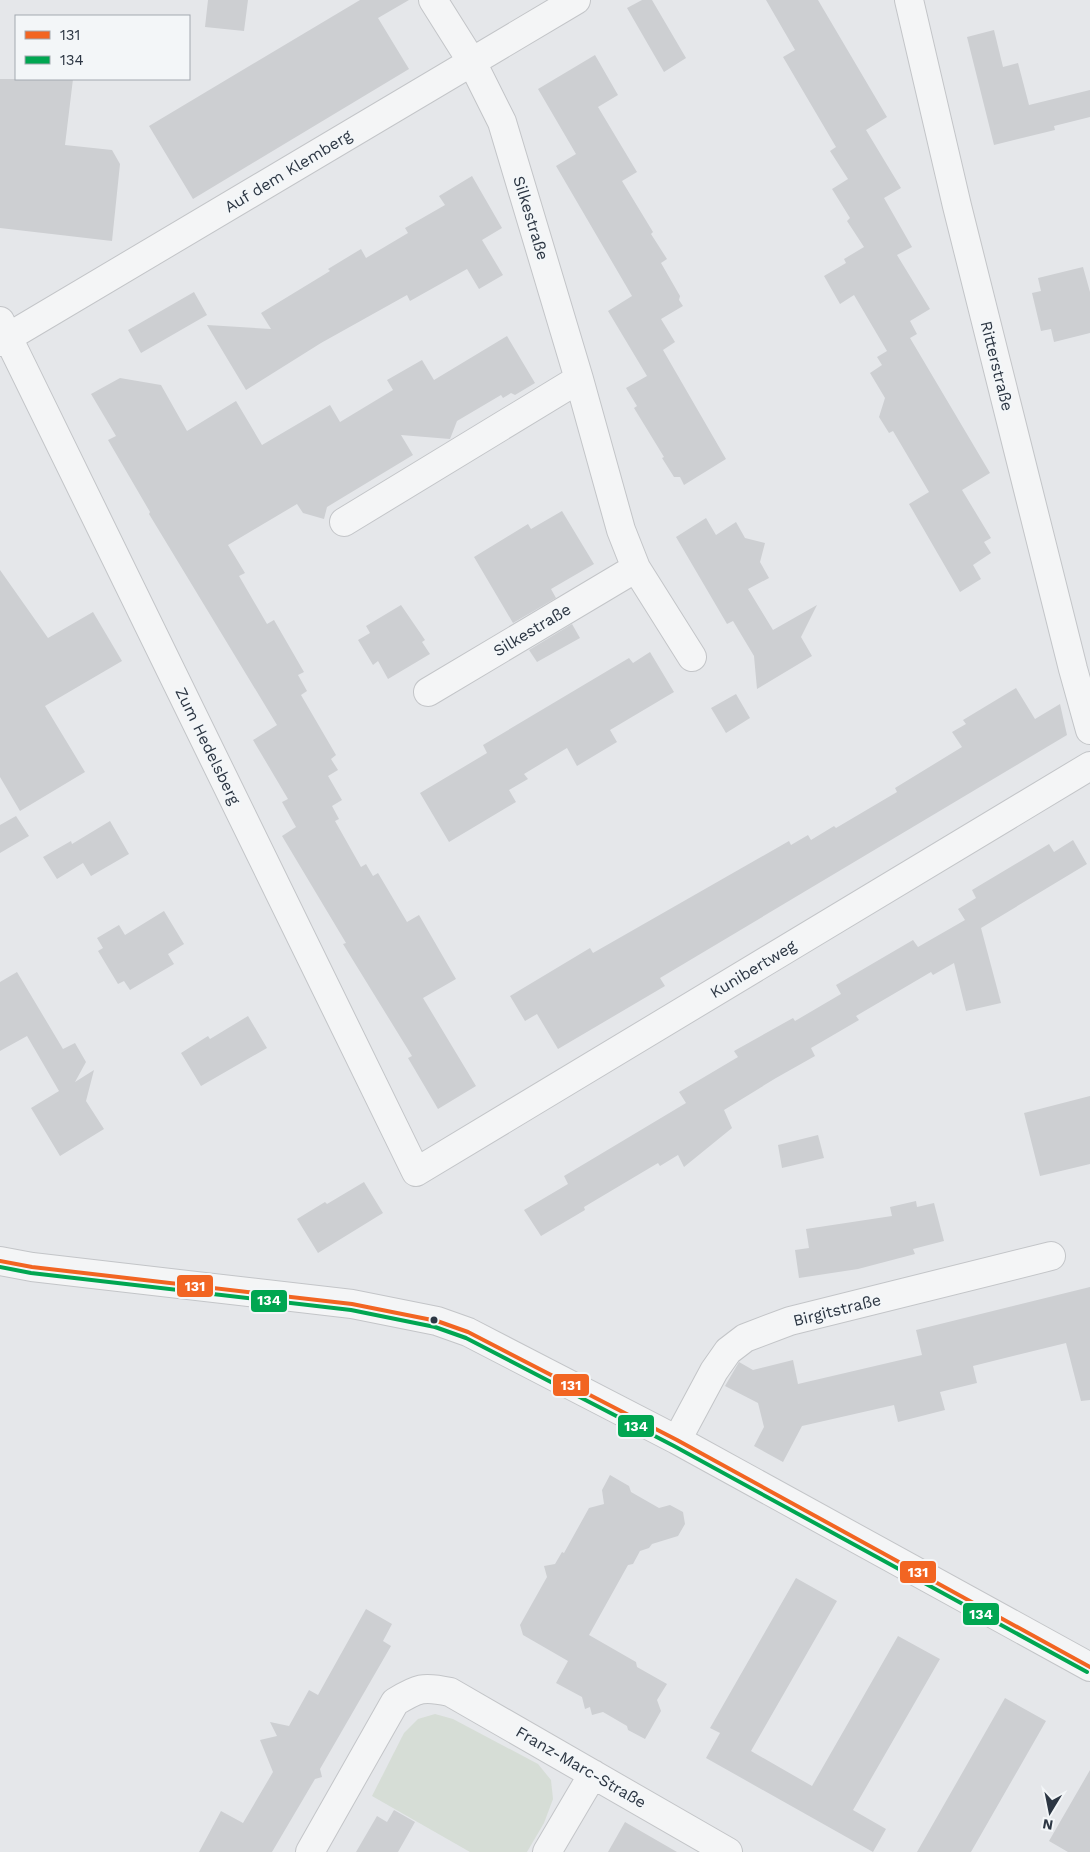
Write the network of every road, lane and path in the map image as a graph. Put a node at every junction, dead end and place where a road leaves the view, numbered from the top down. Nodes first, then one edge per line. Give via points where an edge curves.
1 (433, 0) edge
2 (576, 0) edge
3 (909, 0) edge
4 (472, 62) junction
5 (3, 333) edge
6 (579, 379) junction
7 (344, 522) dead end
8 (636, 568) junction
9 (692, 657) dead end
10 (1081, 665) edge
11 (428, 692) dead end
12 (1090, 730) edge
13 (1090, 766) edge
14 (416, 1172) joint
15 (1051, 1256) dead end
16 (0, 1261) edge
17 (677, 1440) junction
18 (1090, 1667) edge
19 (593, 1774) junction
20 (310, 1852) edge
21 (547, 1852) edge
22 (728, 1852) edge

1 - 4 street, Silkestraße
2 - 4 street, Auf dem Klemberg
3 - 10 street, Ritterstraße via 957,206
4 - 5 street, Auf dem Klemberg
4 - 6 street, Silkestraße via 502,122
5 - 14 street, Zum Hedelsberg
6 - 7 street
6 - 8 street, Silkestraße via 621,530
8 - 9 street, Silkestraße
8 - 11 street, Silkestraße
10 - 12 street, Ritterstraße
13 - 14 street, Kunibertweg
15 - 17 street, Birgitstraße via 790,1321 745,1338 728,1351 714,1371
16 - 17 street via 352,1304 437,1322 468,1332
17 - 18 street
19 - 20 street, Franz-Marc-Straße via 450,1692 430,1688 415,1690 395,1702
19 - 21 street
19 - 22 street, Franz-Marc-Straße

